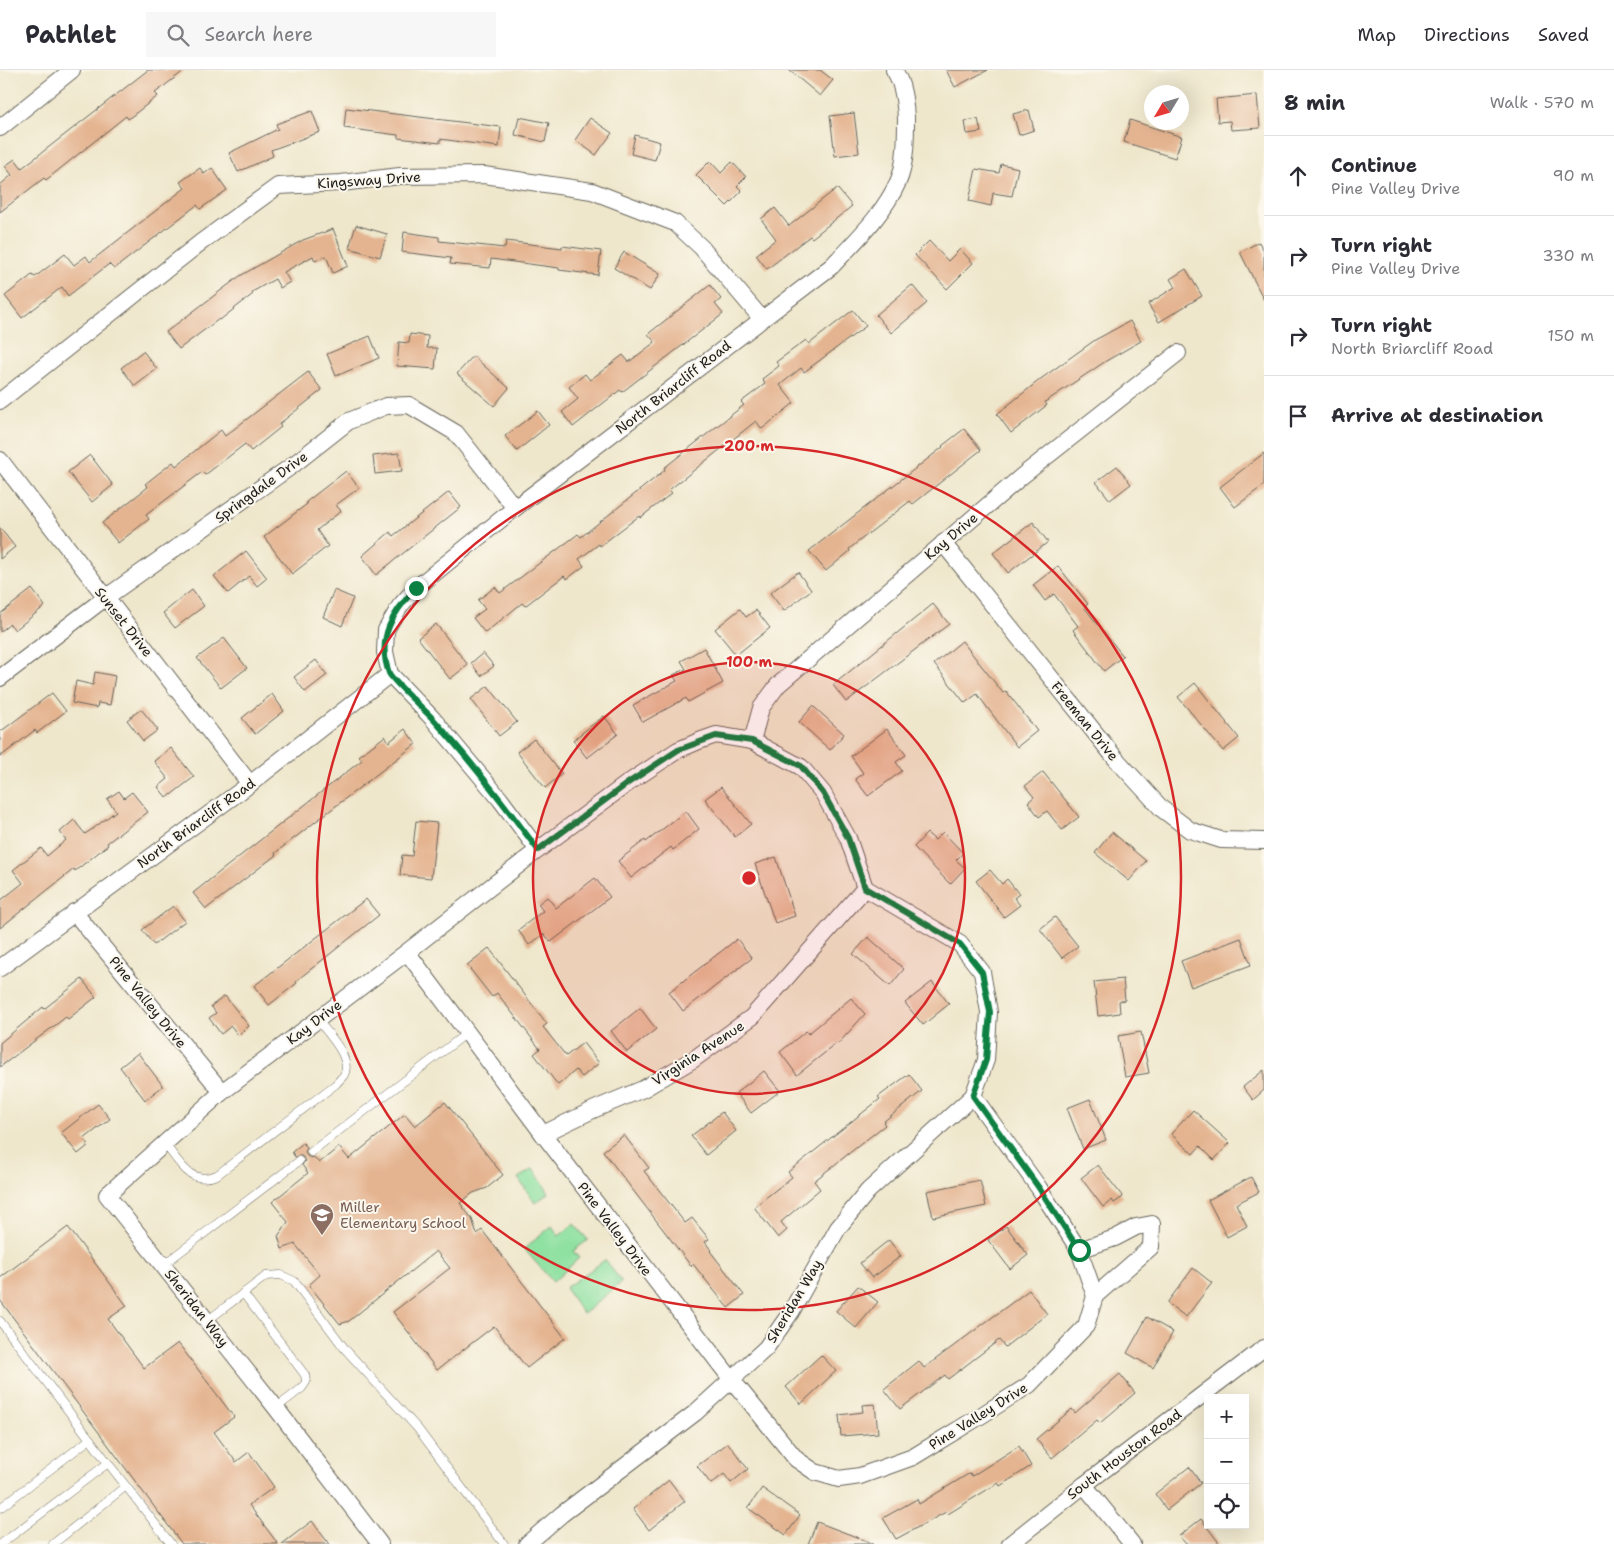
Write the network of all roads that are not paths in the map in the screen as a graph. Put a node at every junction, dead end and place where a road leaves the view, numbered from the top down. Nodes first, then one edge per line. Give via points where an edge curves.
1 (72, 70) edge
2 (894, 70) edge
3 (0, 128) edge
4 (761, 318) junction
5 (1178, 353) dead end
6 (0, 401) edge
7 (0, 460) edge
8 (515, 508) junction
9 (943, 543) junction
10 (105, 598) junction
11 (390, 674) junction
12 (0, 678) edge
13 (752, 741) junction
14 (250, 784) junction
15 (1264, 841) edge
16 (538, 850) junction
17 (865, 888) junction
18 (74, 912) junction
19 (407, 952) junction
20 (0, 968) edge
21 (318, 1020) junction
22 (467, 1033) junction
23 (222, 1092) junction
24 (973, 1096) junction
25 (543, 1134) junction
26 (165, 1144) junction
27 (310, 1152) dead end
28 (299, 1161) dead end
29 (1079, 1250) junction
30 (163, 1265) junction
31 (243, 1293) junction
32 (1095, 1296) junction
33 (0, 1321) edge
34 (207, 1321) junction
35 (1264, 1348) edge
36 (732, 1380) junction
37 (276, 1408) junction
38 (90, 1439) junction
39 (108, 1463) junction
40 (1084, 1484) junction
41 (126, 1486) junction
42 (0, 1508) edge
43 (1, 1544) edge
44 (53, 1544) edge
45 (170, 1544) edge
46 (380, 1544) edge
47 (504, 1544) edge
48 (526, 1544) edge
49 (1010, 1544) edge
50 (1132, 1544) edge

1 - 3 street
2 - 4 street, North Briarcliff Road via 905,100 907,142 899,180 877,218 832,266
4 - 6 street, Kingsway Drive via 701,247 675,223 592,191 484,175 400,176 278,186 200,243
4 - 8 street, North Briarcliff Road
5 - 9 street, Kay Drive
7 - 10 street, Sunset Drive
8 - 10 street, Springdale Drive via 456,433 409,405 386,406 349,421 293,465
8 - 11 street, North Briarcliff Road via 416,588 400,606 386,630 385,652
9 - 13 street, Kay Drive via 778,685 761,708
9 - 15 street, Freeman Drive via 1116,760 1162,809 1190,830 1220,840
10 - 12 street, Springdale Drive
10 - 14 street, Sunset Drive
11 - 14 street, North Briarcliff Road
11 - 16 street via 434,720
13 - 16 street via 716,736 678,750
13 - 17 street via 801,766 823,793 848,838
14 - 18 street, North Briarcliff Road
16 - 19 street
17 - 24 street via 960,944 982,972 990,1012 986,1060
17 - 25 street, Virginia Avenue via 752,1017 643,1089
18 - 20 street, North Briarcliff Road
18 - 23 street, Pine Valley Drive
19 - 21 street, Kay Drive
19 - 22 street, Pine Valley Drive
21 - 23 street, Kay Drive
21 - 26 lane via 346,1064 344,1076 336,1084 208,1179 195,1177 185,1170
22 - 25 street, Pine Valley Drive
22 - 27 lane
23 - 26 street, Sheridan Way
24 - 29 street
24 - 36 street, Sheridan Way via 868,1191 838,1228 791,1312 766,1348
25 - 36 street, Pine Valley Drive
26 - 30 street, Sheridan Way via 107,1195
28 - 30 lane
29 - 32 street
29 - 32 street via 1136,1227 1152,1224 1151,1247
30 - 34 street, Sheridan Way
31 - 34 lane
31 - 37 lane via 305,1375 306,1382 302,1388
31 - 47 lane via 266,1276 281,1275 294,1281 345,1349 418,1430
32 - 36 street, Pine Valley Drive via 1086,1326 1029,1385 913,1457 860,1476 839,1479 815,1472 796,1459
33 - 38 lane
34 - 37 street, Sheridan Way
35 - 40 street, South Houston Road
36 - 48 street, Sheridan Way via 695,1413
37 - 46 street, Sheridan Way
38 - 39 lane
38 - 42 lane
39 - 41 lane
39 - 43 lane
40 - 49 street, South Houston Road
40 - 50 street
41 - 44 lane
41 - 45 lane

